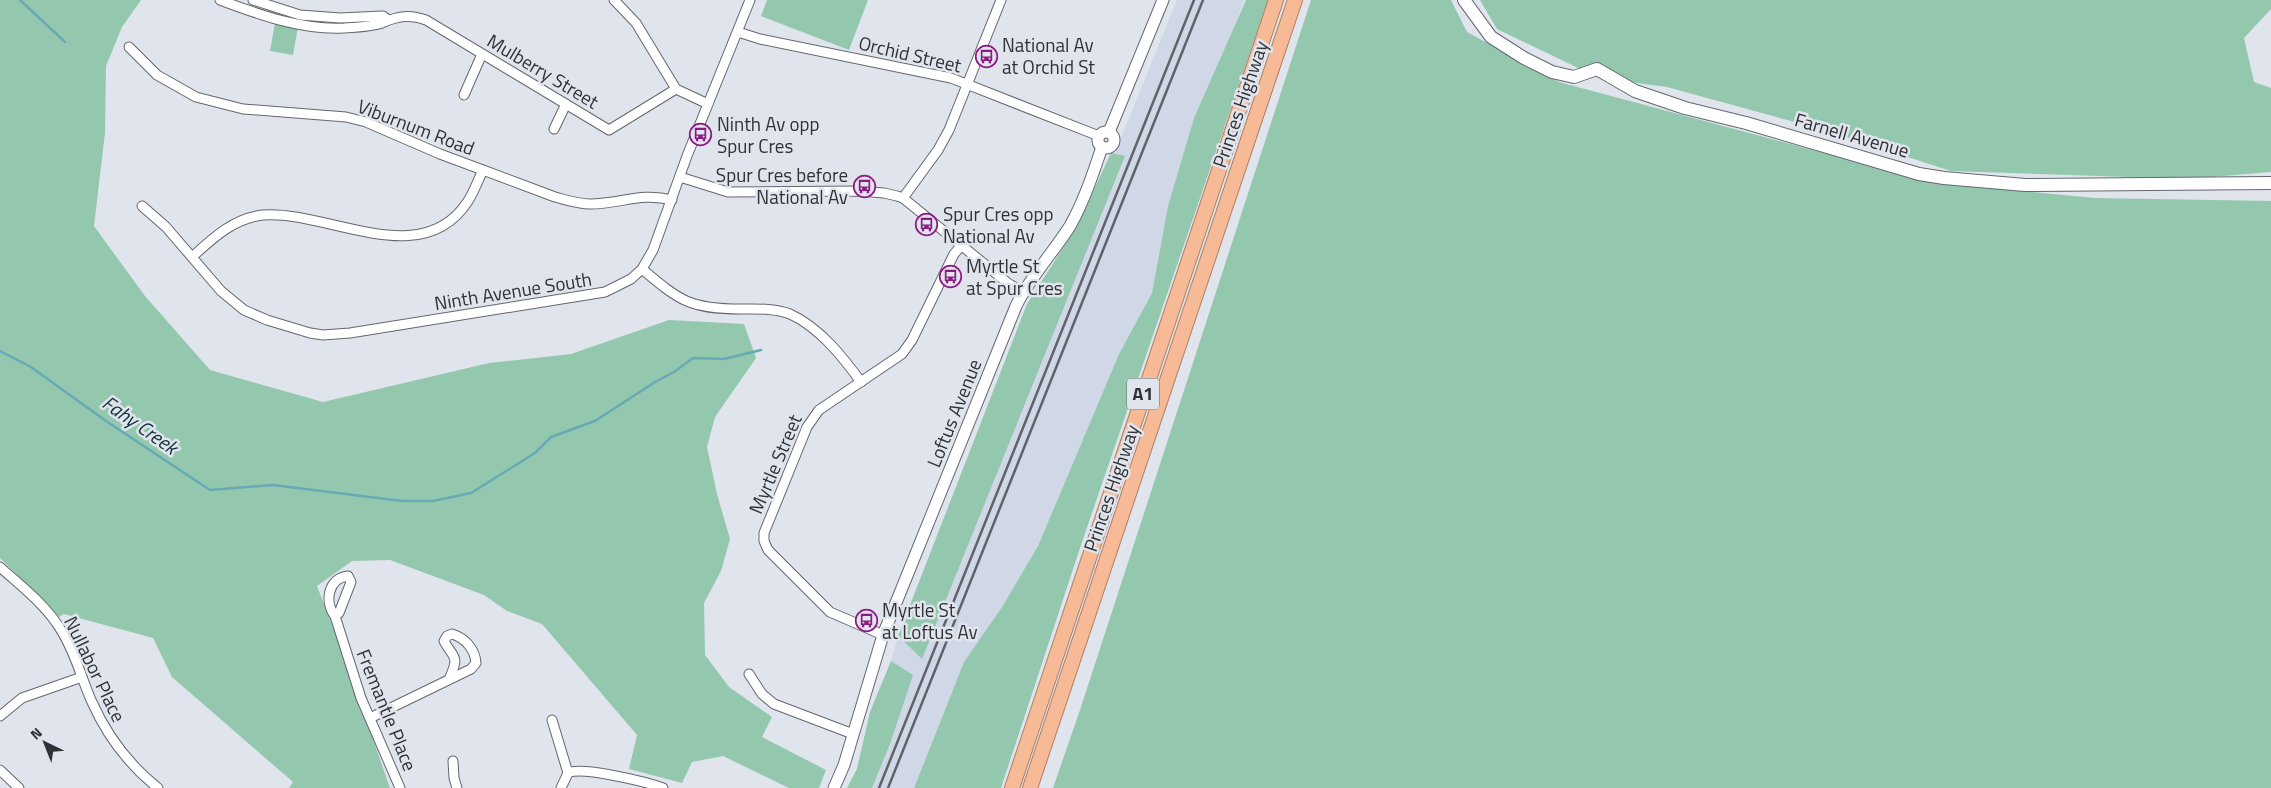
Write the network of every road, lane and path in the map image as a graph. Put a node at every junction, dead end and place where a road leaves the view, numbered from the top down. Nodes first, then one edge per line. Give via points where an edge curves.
1 (220, 0) edge
2 (253, 0) edge
3 (614, 0) edge
4 (750, 0) edge
5 (1001, 0) edge
6 (1163, 0) edge
7 (1276, 0) edge
8 (1295, 0) edge
9 (1464, 0) edge
10 (387, 19) junction
11 (738, 32) junction
12 (129, 47) dead end
13 (482, 54) junction
14 (968, 84) junction
15 (676, 89) junction
16 (464, 95) dead end
17 (566, 104) junction
18 (708, 104) junction
19 (554, 129) dead end
20 (1103, 138) junction
21 (483, 170) junction
22 (680, 177) junction
23 (2271, 184) edge
24 (904, 198) junction
25 (672, 200) junction
26 (142, 206) dead end
27 (961, 246) junction
28 (192, 257) junction
29 (642, 269) junction
30 (1023, 292) junction
31 (861, 382) junction
32 (0, 567) edge
33 (335, 616) dead end
34 (883, 635) junction
35 (749, 674) dead end
36 (82, 677) junction
37 (450, 677) junction
38 (0, 716) edge
39 (370, 718) junction
40 (552, 720) dead end
41 (853, 734) junction
42 (453, 761) dead end
43 (0, 770) edge
44 (568, 773) junction
45 (19, 788) edge
46 (158, 788) edge
47 (400, 788) edge
48 (458, 788) edge
49 (561, 788) edge
50 (662, 788) edge
51 (834, 788) edge
52 (1012, 788) edge
53 (1030, 788) edge

1 - 10 street, Mulberry Street via 253,13 300,25 345,28
2 - 10 street, Mulberry Street via 300,15 340,18 383,16
3 - 15 street via 636,23
4 - 11 street, Ninth Avenue South
5 - 14 street
6 - 20 street, Loftus Avenue
7 - 52 highway, Princes Highway / A1
8 - 53 highway, Princes Highway / A1
9 - 23 main road, Farnell Avenue via 1491,37 1552,72 1574,77 1598,69 1635,91 1685,108 1919,174 2025,185
10 - 13 street, Mulberry Street via 409,16 426,20
11 - 14 street, Orchid Street
11 - 18 street, Ninth Avenue South
12 - 21 street, Viburnum Road via 157,75 196,97 243,109 346,117 366,122
13 - 16 street
13 - 17 street, Mulberry Street
14 - 20 street, Orchid Street
14 - 24 street via 944,140
15 - 17 street, Mulberry Street via 609,130
15 - 18 street
17 - 19 street
18 - 22 street, Ninth Avenue South
20 - 30 street, Loftus Avenue via 1089,185 1071,223
21 - 25 street, Viburnum Road via 574,202 590,204 646,196
21 - 28 street via 460,212 413,236 387,236 296,218 263,215 229,226
22 - 24 street via 728,192 884,192
22 - 25 street, Ninth Avenue South
24 - 27 street
25 - 29 street, Ninth Avenue South via 653,250
26 - 28 street, Ninth Avenue South
27 - 30 street
27 - 31 street, Myrtle Street via 908,347 894,361
28 - 29 street, Ninth Avenue South via 226,296 244,310 267,320 323,335 350,334 605,292 631,279
29 - 31 street via 673,295 701,307 766,309 789,314 822,337
30 - 34 street, Loftus Avenue
31 - 34 street, Myrtle Street via 819,410 810,420 765,529 764,541 768,550 830,612
32 - 36 street, Nullabor Place via 33,595 49,614 69,644
33 - 39 street, Fremantle Place
34 - 41 street, Loftus Avenue
35 - 41 street via 762,694 774,704
36 - 38 street via 22,698
36 - 46 street, Nullabor Place via 113,740
37 - 37 street via 471,669 476,660 467,643 452,634 444,641 455,656
37 - 39 street
39 - 47 street, Fremantle Place
40 - 44 street
41 - 51 street, Loftus Avenue
42 - 48 street
43 - 45 street
44 - 49 street
44 - 50 street via 580,770

